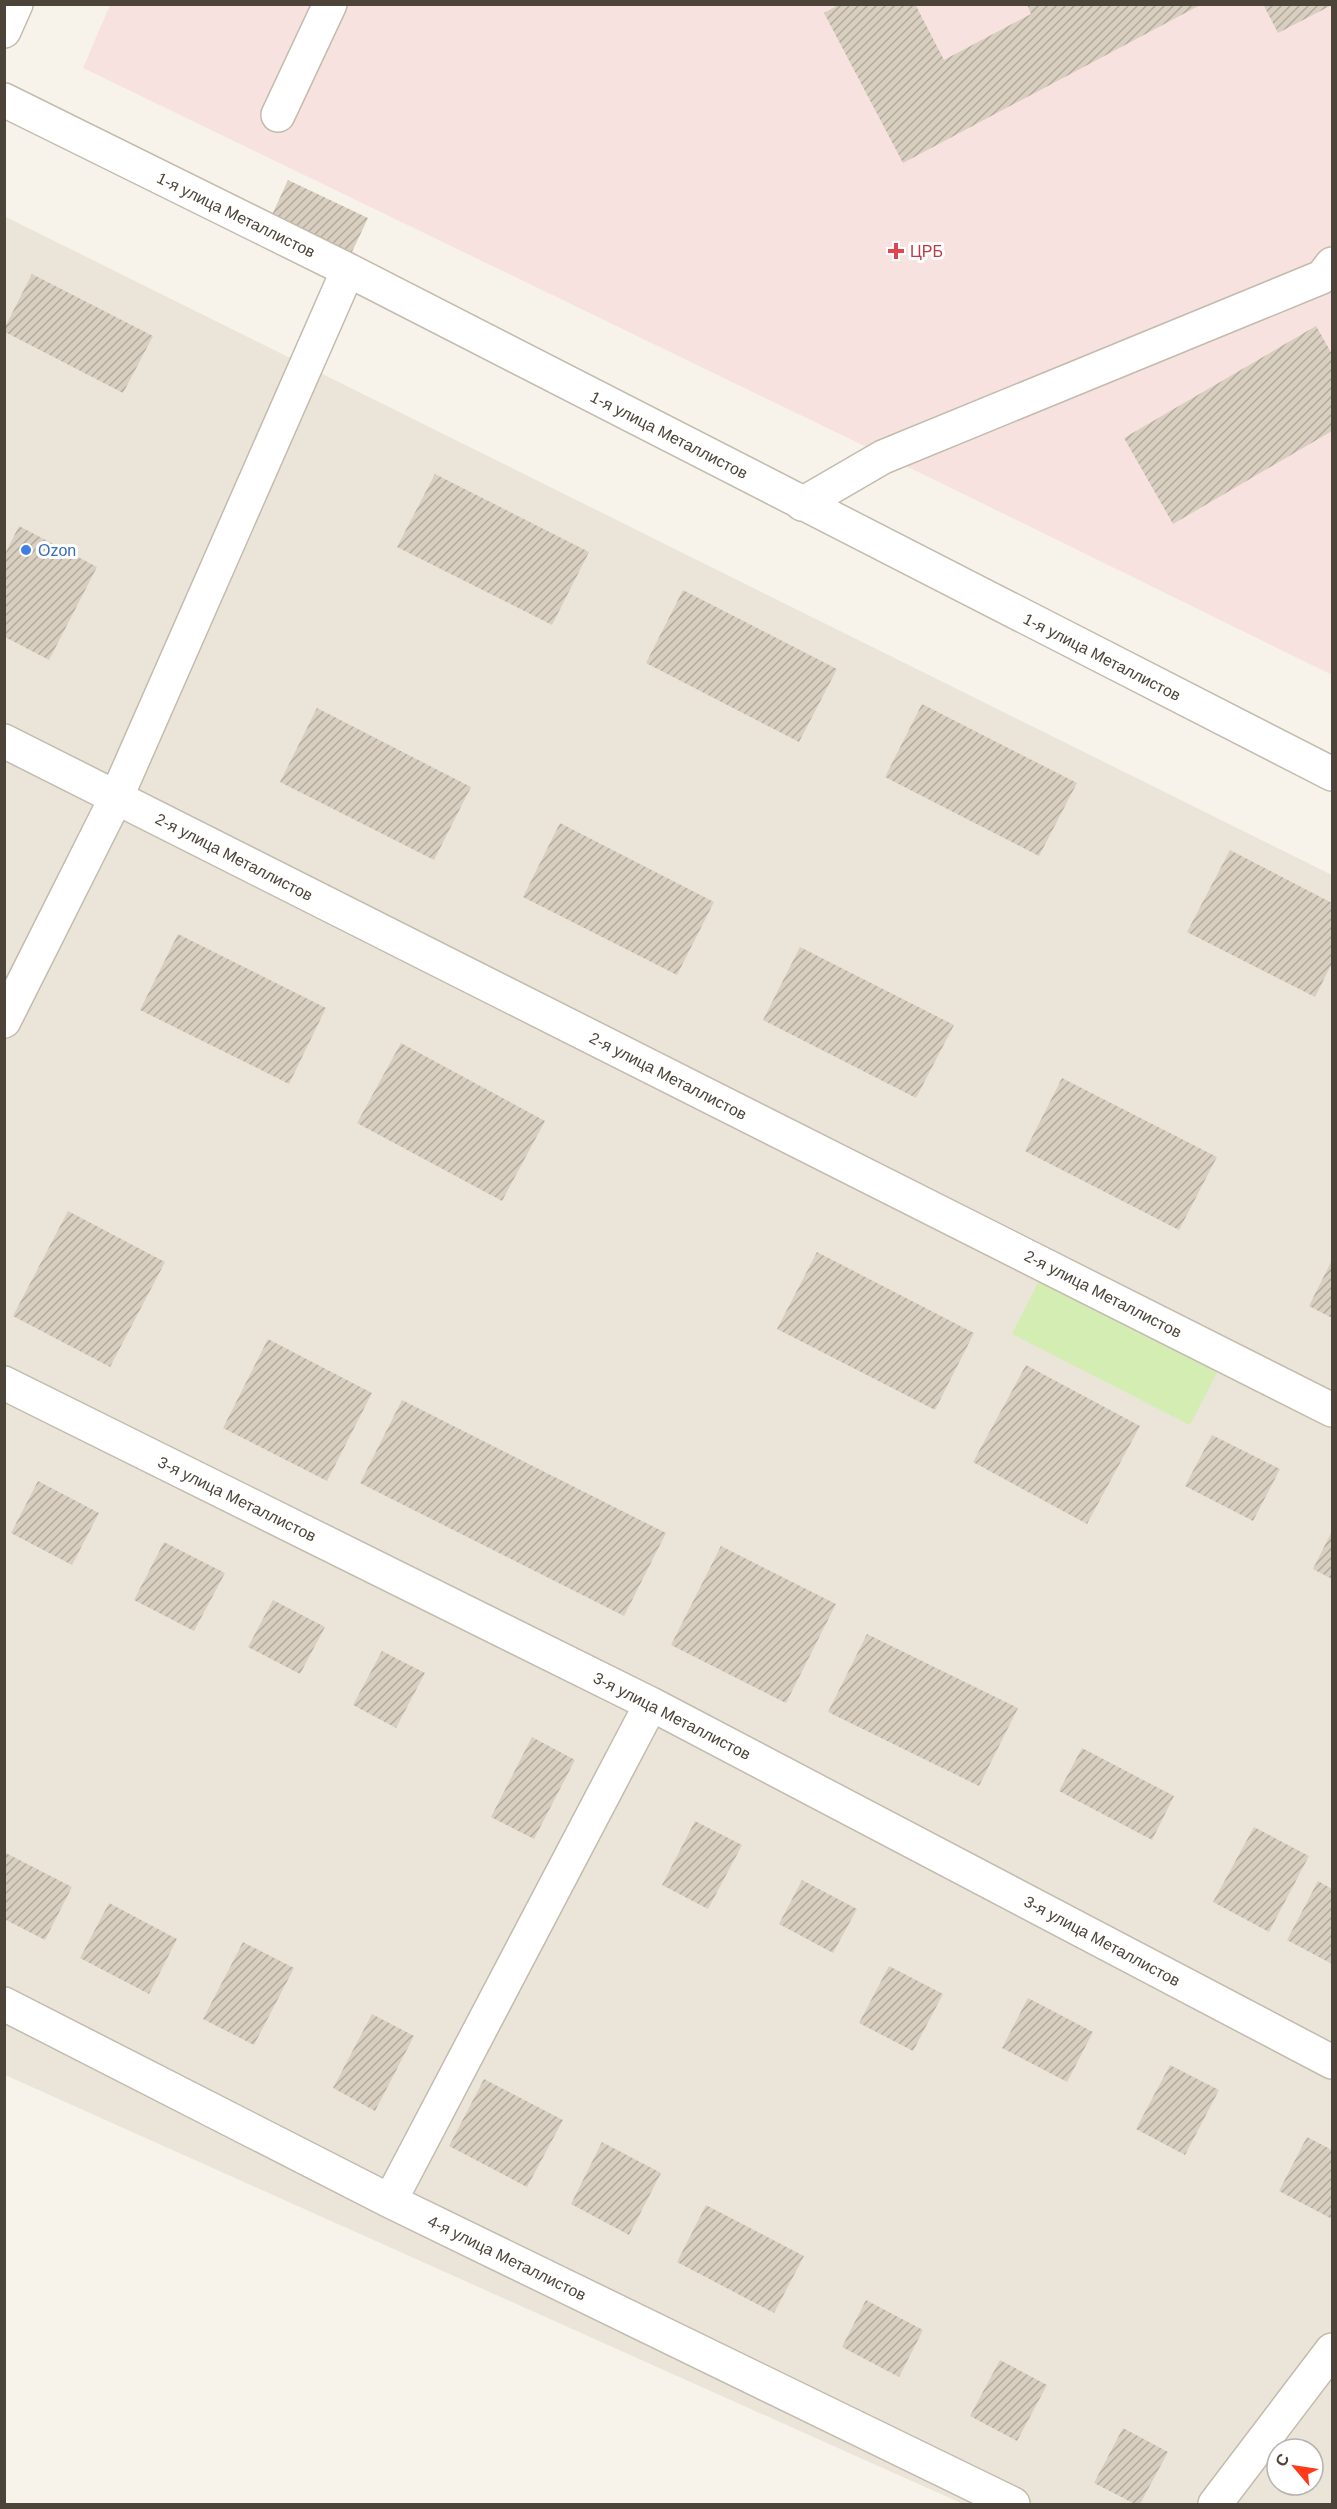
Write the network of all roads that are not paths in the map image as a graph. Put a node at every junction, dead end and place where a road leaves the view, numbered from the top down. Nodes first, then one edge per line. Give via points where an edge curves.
1 (16, 4) edge
2 (330, 4) edge
3 (4, 31) edge
4 (4, 100) edge
5 (278, 115) dead end
6 (1332, 264) edge
7 (348, 270) junction
8 (802, 504) junction
9 (4, 741) edge
10 (1332, 774) edge
11 (116, 798) junction
12 (4, 1021) edge
13 (4, 1383) edge
14 (1332, 1410) edge
15 (651, 1704) junction
16 (4, 2004) edge
17 (1332, 2062) edge
18 (390, 2201) junction
19 (1332, 2349) edge
20 (1012, 2505) edge
21 (1215, 2505) edge

1 - 3 street
2 - 5 street
4 - 7 street, 1-я улица Металлистов
6 - 8 street via 1322,277 883,457
7 - 8 street, 1-я улица Металлистов
7 - 11 street
8 - 10 street, 1-я улица Металлистов
9 - 11 street, 2-я улица Металлистов
11 - 12 street
11 - 14 street, 2-я улица Металлистов
13 - 15 street, 3-я улица Металлистов
15 - 17 street, 3-я улица Металлистов
15 - 18 street
16 - 18 street, 4-я улица Металлистов
18 - 20 street, 4-я улица Металлистов
19 - 21 street

